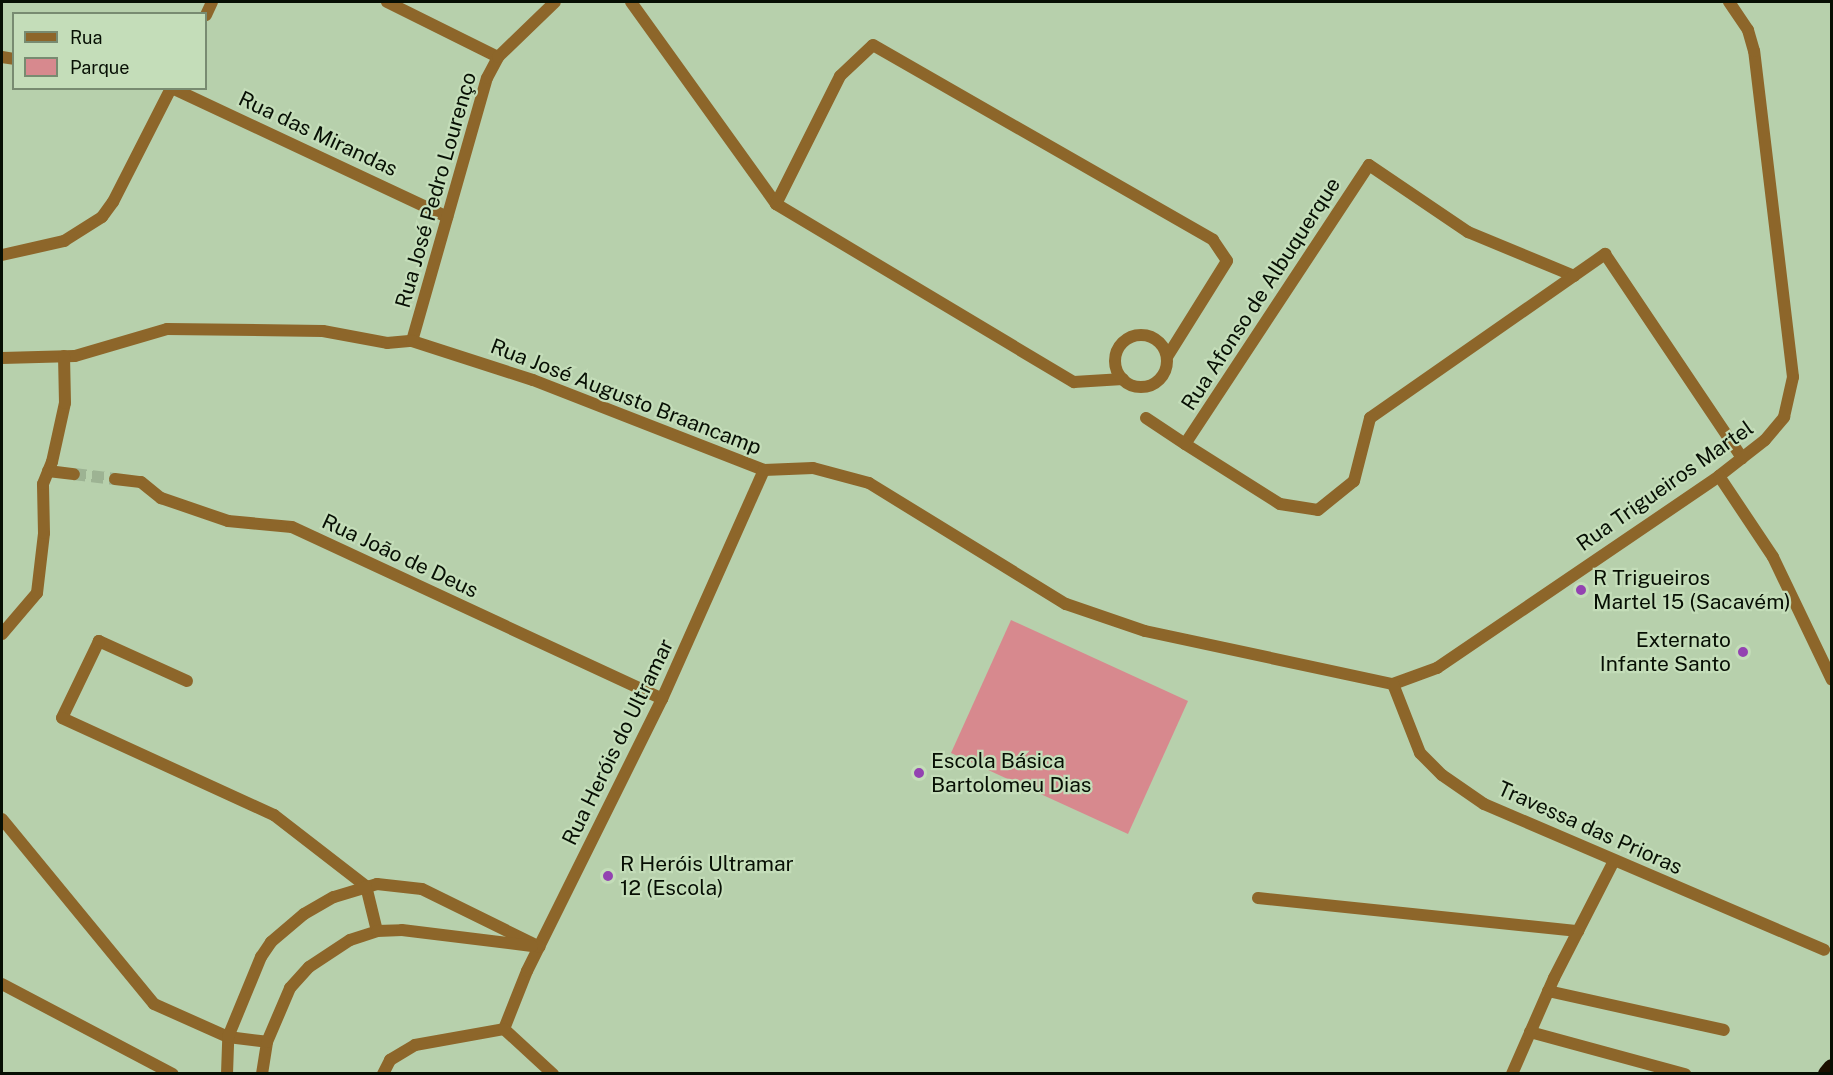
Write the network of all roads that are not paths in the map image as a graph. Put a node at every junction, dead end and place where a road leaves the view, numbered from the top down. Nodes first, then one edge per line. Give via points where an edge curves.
1 (387, 2) edge
2 (555, 2) edge
3 (631, 2) edge
4 (1730, 2) edge
5 (498, 57) junction
6 (171, 90) edge
7 (176, 90) edge
8 (776, 204) junction
9 (447, 217) junction
10 (2, 255) edge
11 (1574, 276) junction
12 (412, 341) junction
13 (64, 356) junction
14 (1167, 357) junction
15 (2, 358) edge
16 (1123, 379) junction
17 (1146, 418) dead end
18 (1185, 444) junction
19 (1743, 458) junction
20 (764, 470) junction
21 (48, 471) junction
22 (74, 474) tunnel mouth
23 (1719, 476) junction
24 (115, 479) tunnel mouth
25 (2, 634) edge
26 (1832, 680) edge
27 (187, 681) dead end
28 (1393, 684) junction
29 (662, 699) junction
30 (2, 819) edge
31 (1614, 861) junction
32 (366, 886) junction
33 (1258, 898) dead end
34 (377, 931) junction
35 (1578, 931) junction
36 (540, 947) junction
37 (1824, 950) dead end
38 (2, 984) edge
39 (1548, 991) junction
40 (504, 1029) junction
41 (1724, 1030) dead end
42 (1530, 1032) junction
43 (228, 1037) junction
44 (267, 1042) junction
45 (1832, 1068) edge
46 (173, 1074) edge
47 (227, 1074) edge
48 (262, 1074) edge
49 (383, 1074) edge
50 (552, 1074) edge
51 (1512, 1074) edge
52 (1685, 1074) edge
53 (1827, 1074) edge

1 - 5 street
2 - 5 street, Rua José Pedro Lourenço
3 - 8 street
4 - 19 street, Rua Trigueiros Martel via 1748,30 1754,51 1792,391 1790,405 1775,430
5 - 9 street, Rua José Pedro Lourenço via 487,78
6 - 10 street via 113,202 84,230 64,241
7 - 9 street, Rua das Mirandas
8 - 14 street via 840,76 873,45 1213,240 1227,261
8 - 16 street via 1074,382
9 - 12 street, Rua José Pedro Lourenço
11 - 18 street, Rua Afonso de Albuquerque via 1370,418 1354,481 1318,510 1280,504
11 - 18 street, Rua Afonso de Albuquerque via 1468,232 1369,165
11 - 19 street, Rua Afonso de Albuquerque via 1605,254
12 - 13 street, Rua José Augusto Braancamp via 387,343 323,331 167,329
12 - 20 street, Rua José Augusto Braancamp via 533,380
13 - 15 street, Rua José Augusto Braancamp
13 - 21 street via 65,403
14 - 16 street via 1164,373 1153,384 1137,386
14 - 16 street via 1153,338 1130,338 1116,357
17 - 18 street, Rua Afonso de Albuquerque
19 - 23 street, Rua Trigueiros Martel
20 - 28 street, Rua José Augusto Braancamp via 813,468 868,483 1066,604 1145,631
20 - 29 street, Rua Heróis do Ultramar
21 - 22 street
21 - 25 street via 43,484 37,593
23 - 26 street via 1773,557
23 - 28 street, Rua Trigueiros Martel via 1437,668
24 - 29 street, Rua João de Deus via 141,482 161,498 228,520 292,527
27 - 32 street via 99,641 62,718 274,816
28 - 31 street, Travessa das Prioras via 1420,753 1442,775 1484,804
29 - 36 street, Rua Heróis do Ultramar
30 - 43 street via 147,998 170,1014
31 - 35 street
31 - 37 street, Travessa das Prioras
32 - 34 street
32 - 36 street via 397,884 422,889
32 - 43 street via 304,914 271,942 245,990
33 - 35 street
34 - 36 street via 402,930
34 - 44 street via 350,940 309,967 290,988
35 - 39 street
36 - 40 street, Rua Heróis do Ultramar
38 - 46 street
39 - 41 street
39 - 42 street
40 - 49 street via 415,1045 390,1060
40 - 50 street
42 - 51 street
42 - 52 street
43 - 44 street
43 - 47 street
44 - 48 street
45 - 53 highway

